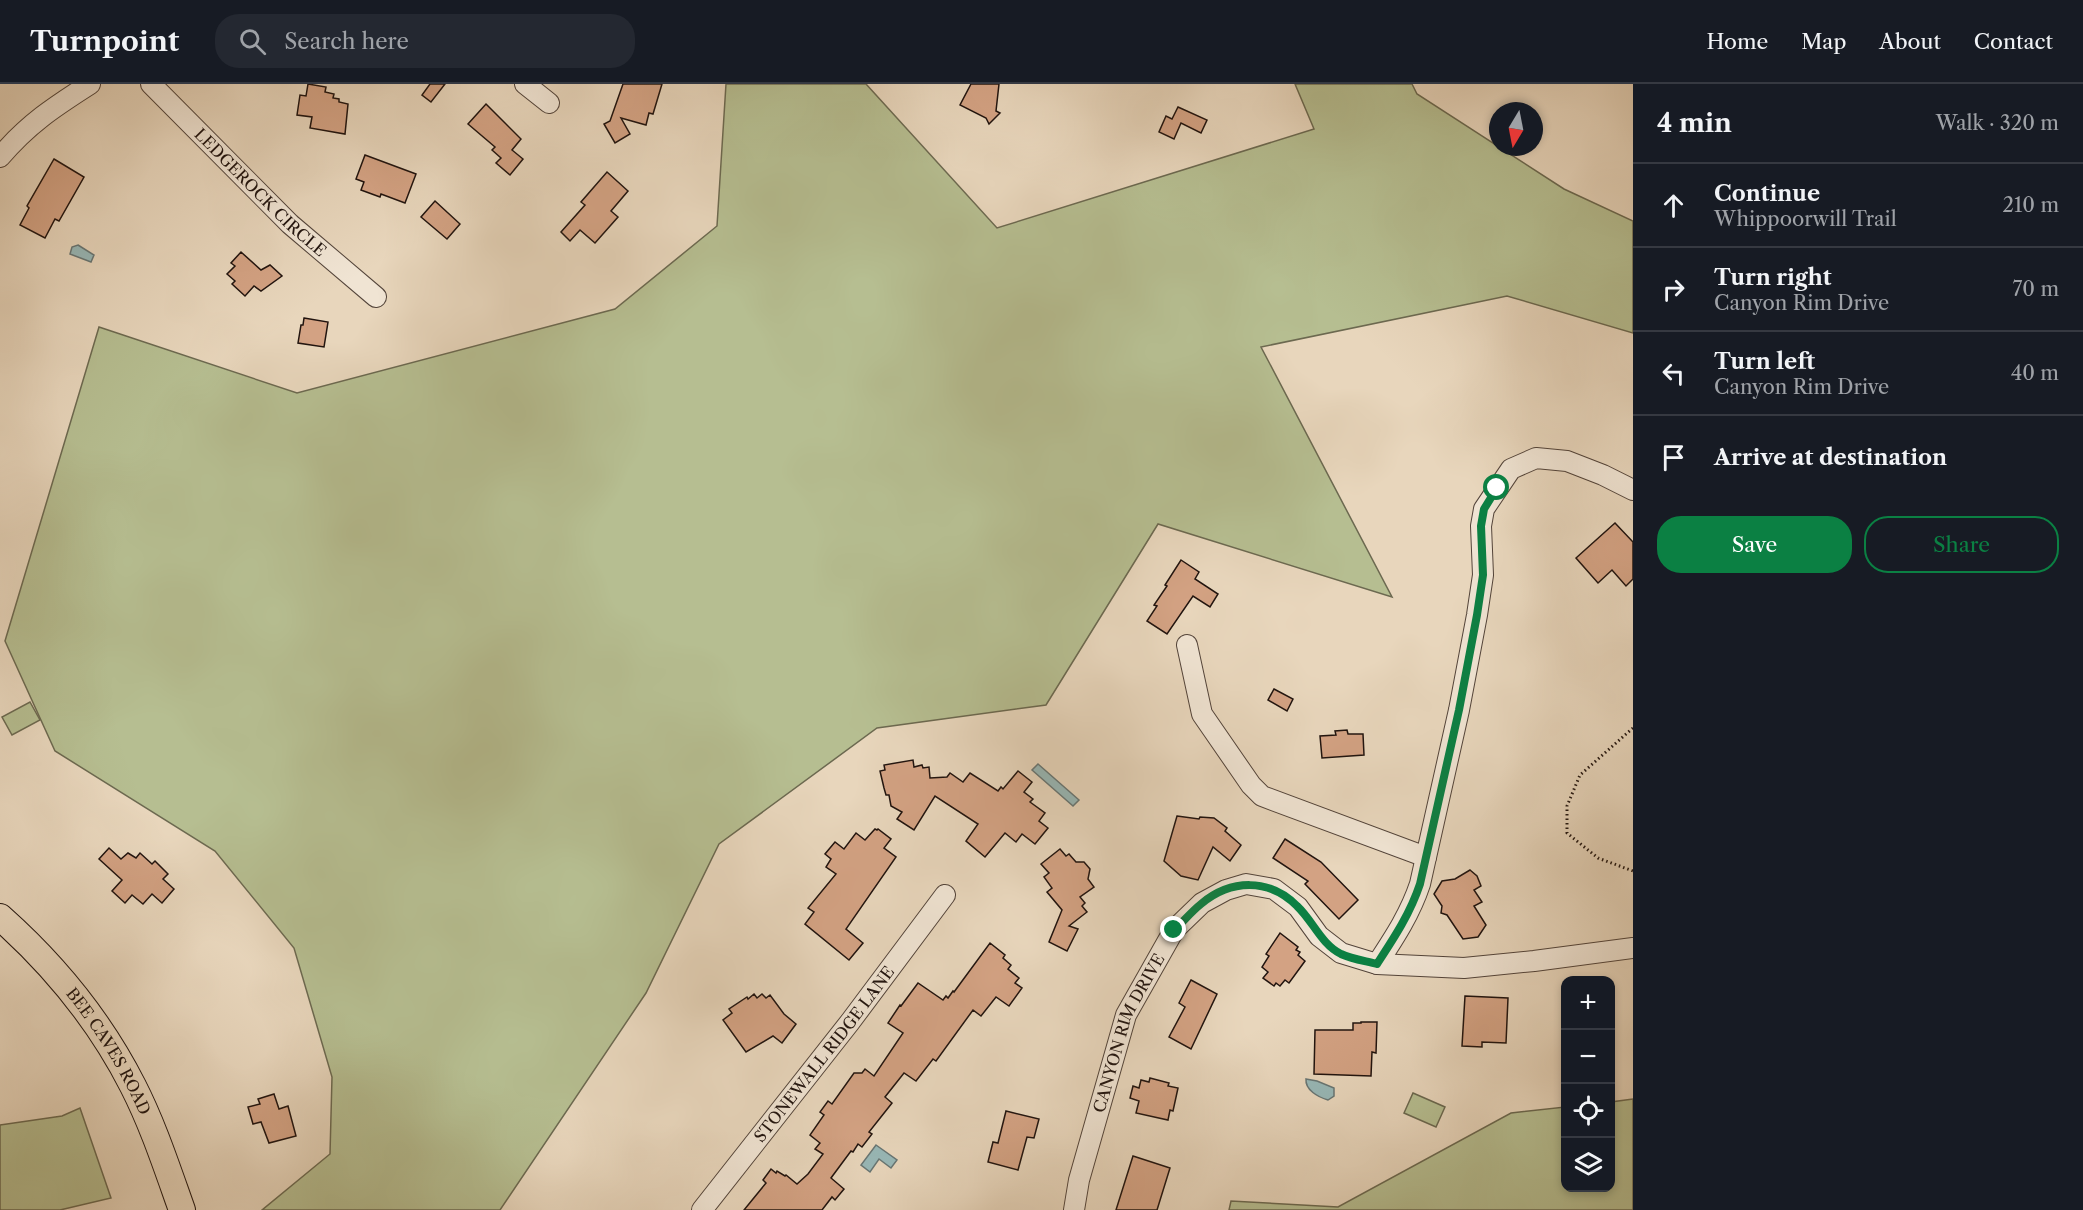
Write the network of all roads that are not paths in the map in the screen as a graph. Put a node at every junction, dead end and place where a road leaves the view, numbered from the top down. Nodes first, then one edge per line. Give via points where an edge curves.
1 (90, 84) edge
2 (152, 84) edge
3 (525, 84) edge
4 (549, 103) dead end
5 (0, 157) edge
6 (376, 297) dead end
7 (1633, 490) edge
8 (1187, 645) dead end
9 (1426, 857) junction
10 (945, 895) dead end
11 (0, 917) edge
12 (1633, 948) edge
13 (1377, 964) junction
14 (182, 1210) edge
15 (702, 1210) edge
16 (1074, 1210) edge

1 - 5 street via 40,116
2 - 6 street, LEDGEROCK CIRCLE via 290,224
3 - 4 street
7 - 9 street via 1567,461 1536,458 1510,469 1484,509 1483,575 1459,710
8 - 9 street via 1202,714 1262,796
9 - 13 street via 1412,908
10 - 15 street, STONEWALL RIDGE LANE
11 - 14 main road, BEE CAVES ROAD via 28,941 74,993 108,1042 134,1088
12 - 13 street, CANYON RIM DRIVE via 1464,968
13 - 16 street, CANYON RIM DRIVE via 1341,953 1319,936 1298,907 1275,889 1246,884 1202,903 1174,930 1126,1015

